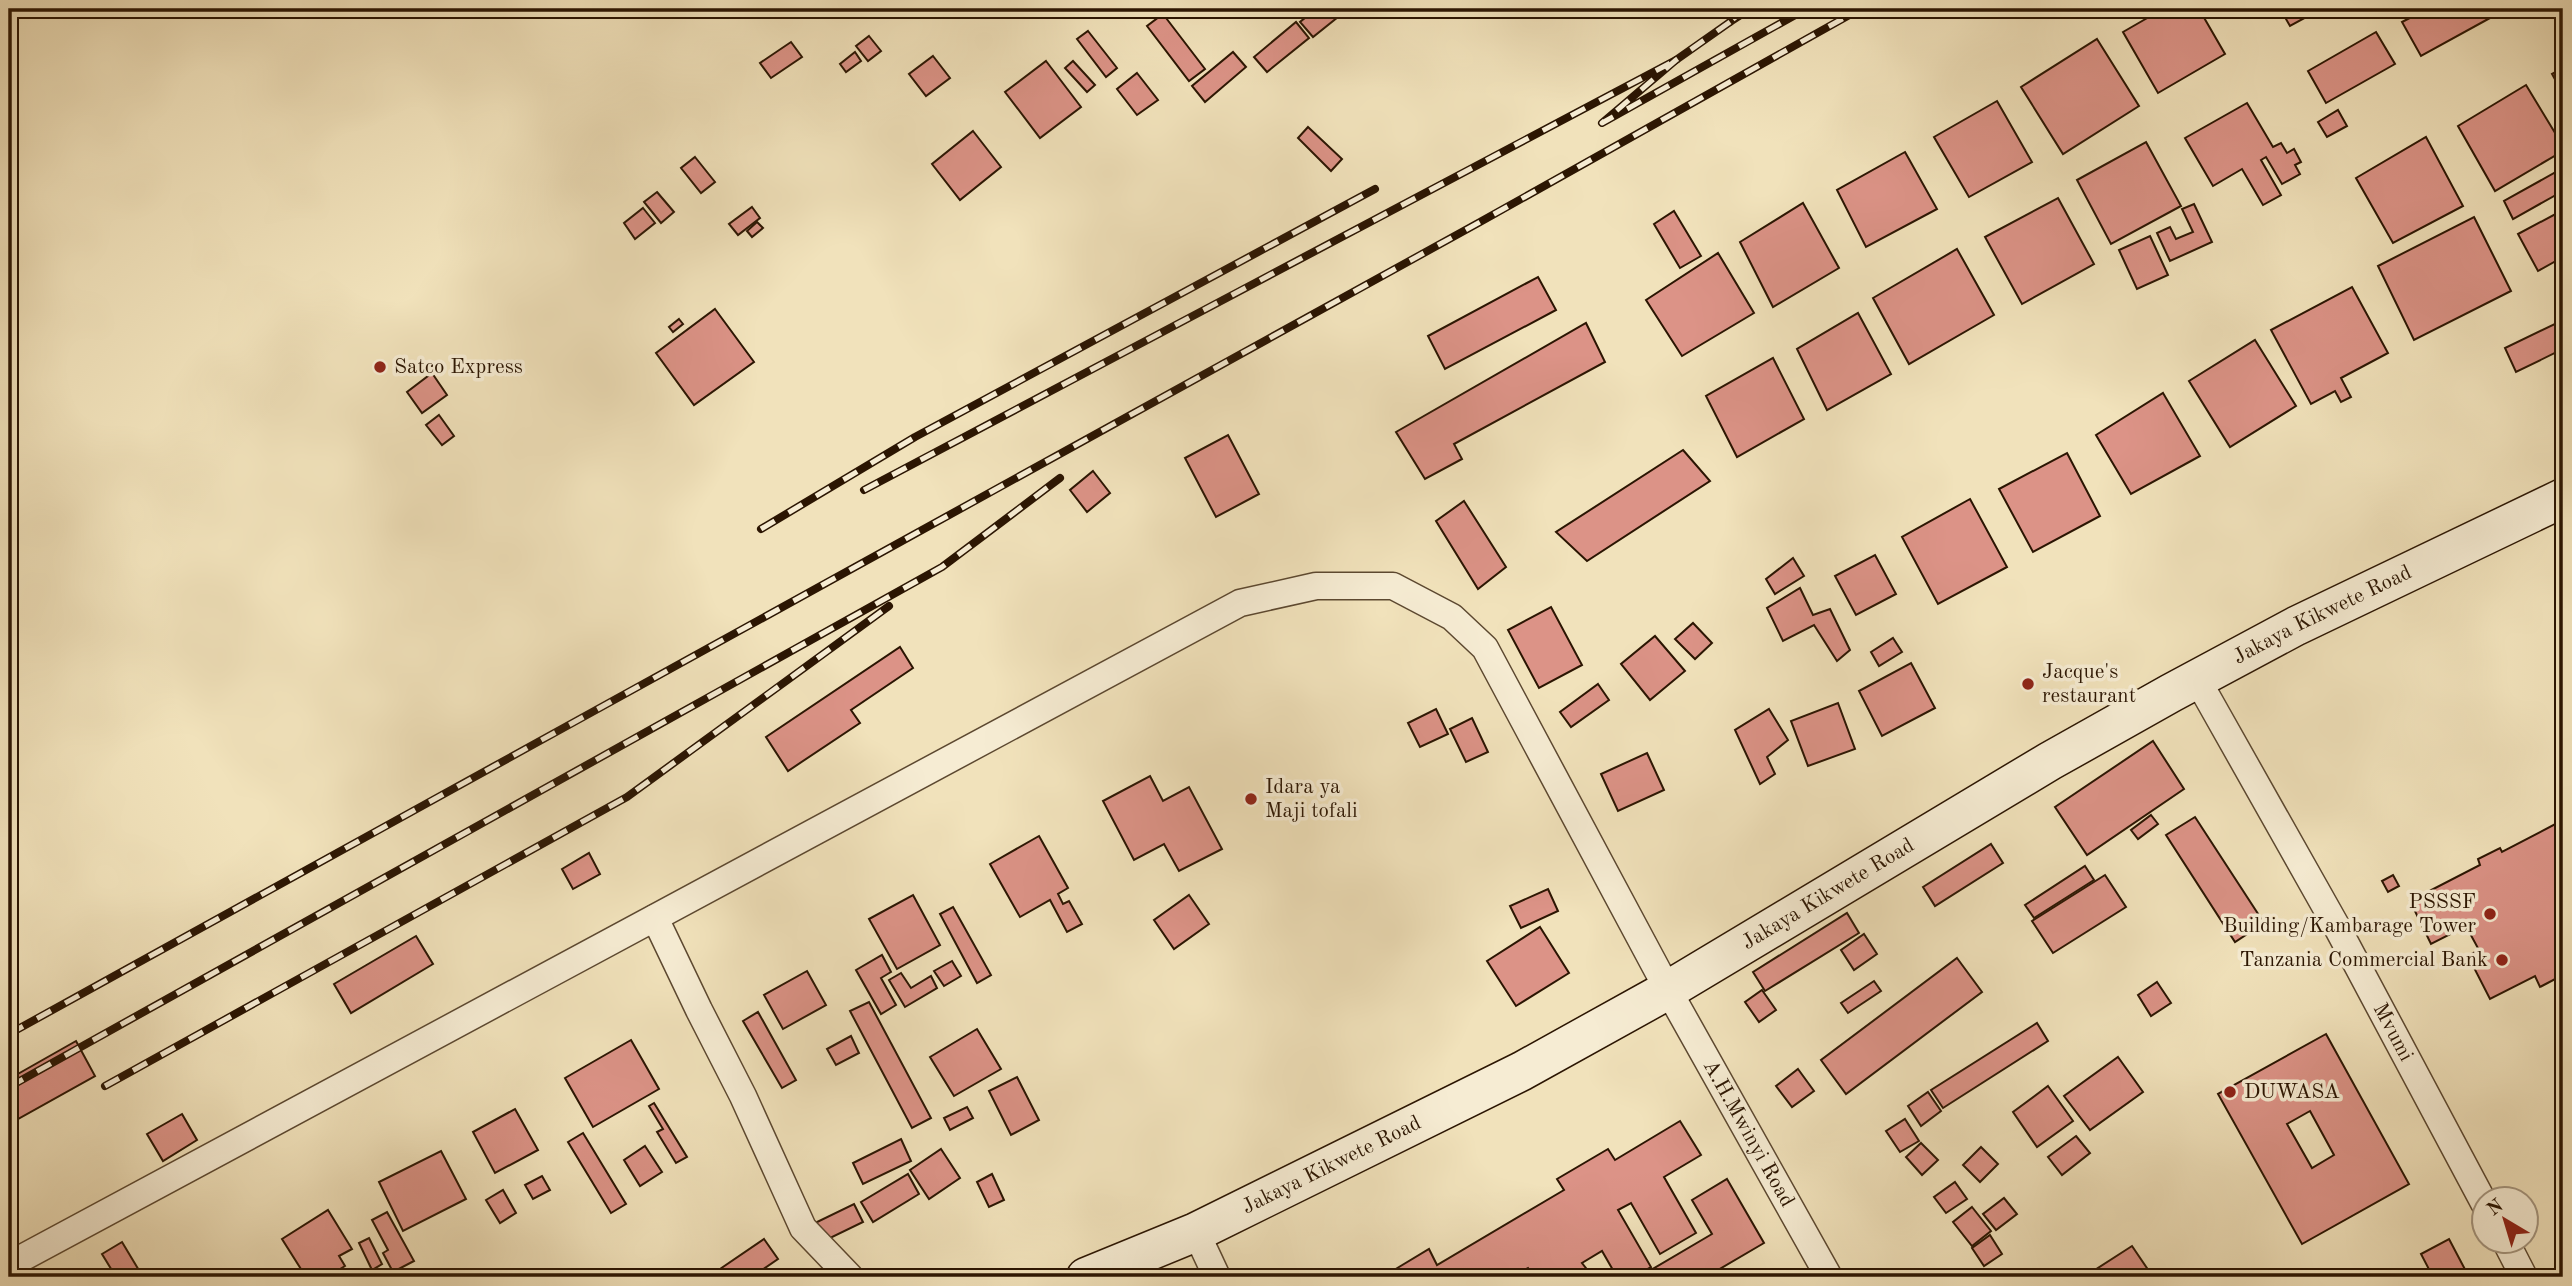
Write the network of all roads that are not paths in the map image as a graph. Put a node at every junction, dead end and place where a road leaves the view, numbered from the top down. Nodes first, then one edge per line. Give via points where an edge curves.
1 (2563, 498) edge
2 (2197, 679) junction
3 (655, 918) junction
4 (1668, 989) junction
5 (2474, 1184) edge
6 (1196, 1232) junction
7 (2512, 1254) edge
8 (9, 1265) edge
9 (850, 1277) edge
10 (1086, 1277) edge
11 (1217, 1277) edge
12 (1829, 1277) edge
13 (2524, 1277) edge

1 - 2 main road, Jakaya Kikwete Road via 2296,625
2 - 4 main road, Jakaya Kikwete Road via 2050,761
2 - 5 street, Mvumi
3 - 4 street, A.H.Mwinyi Road via 1240,603 1316,586 1393,586 1452,617 1485,648
3 - 8 street, A.H.Mwinyi Road
3 - 9 street via 803,1228
4 - 6 main road, Jakaya Kikwete Road via 1522,1071
4 - 12 street, A.H.Mwinyi Road
6 - 10 main road, Jakaya Kikwete Road
6 - 11 street
7 - 13 street

